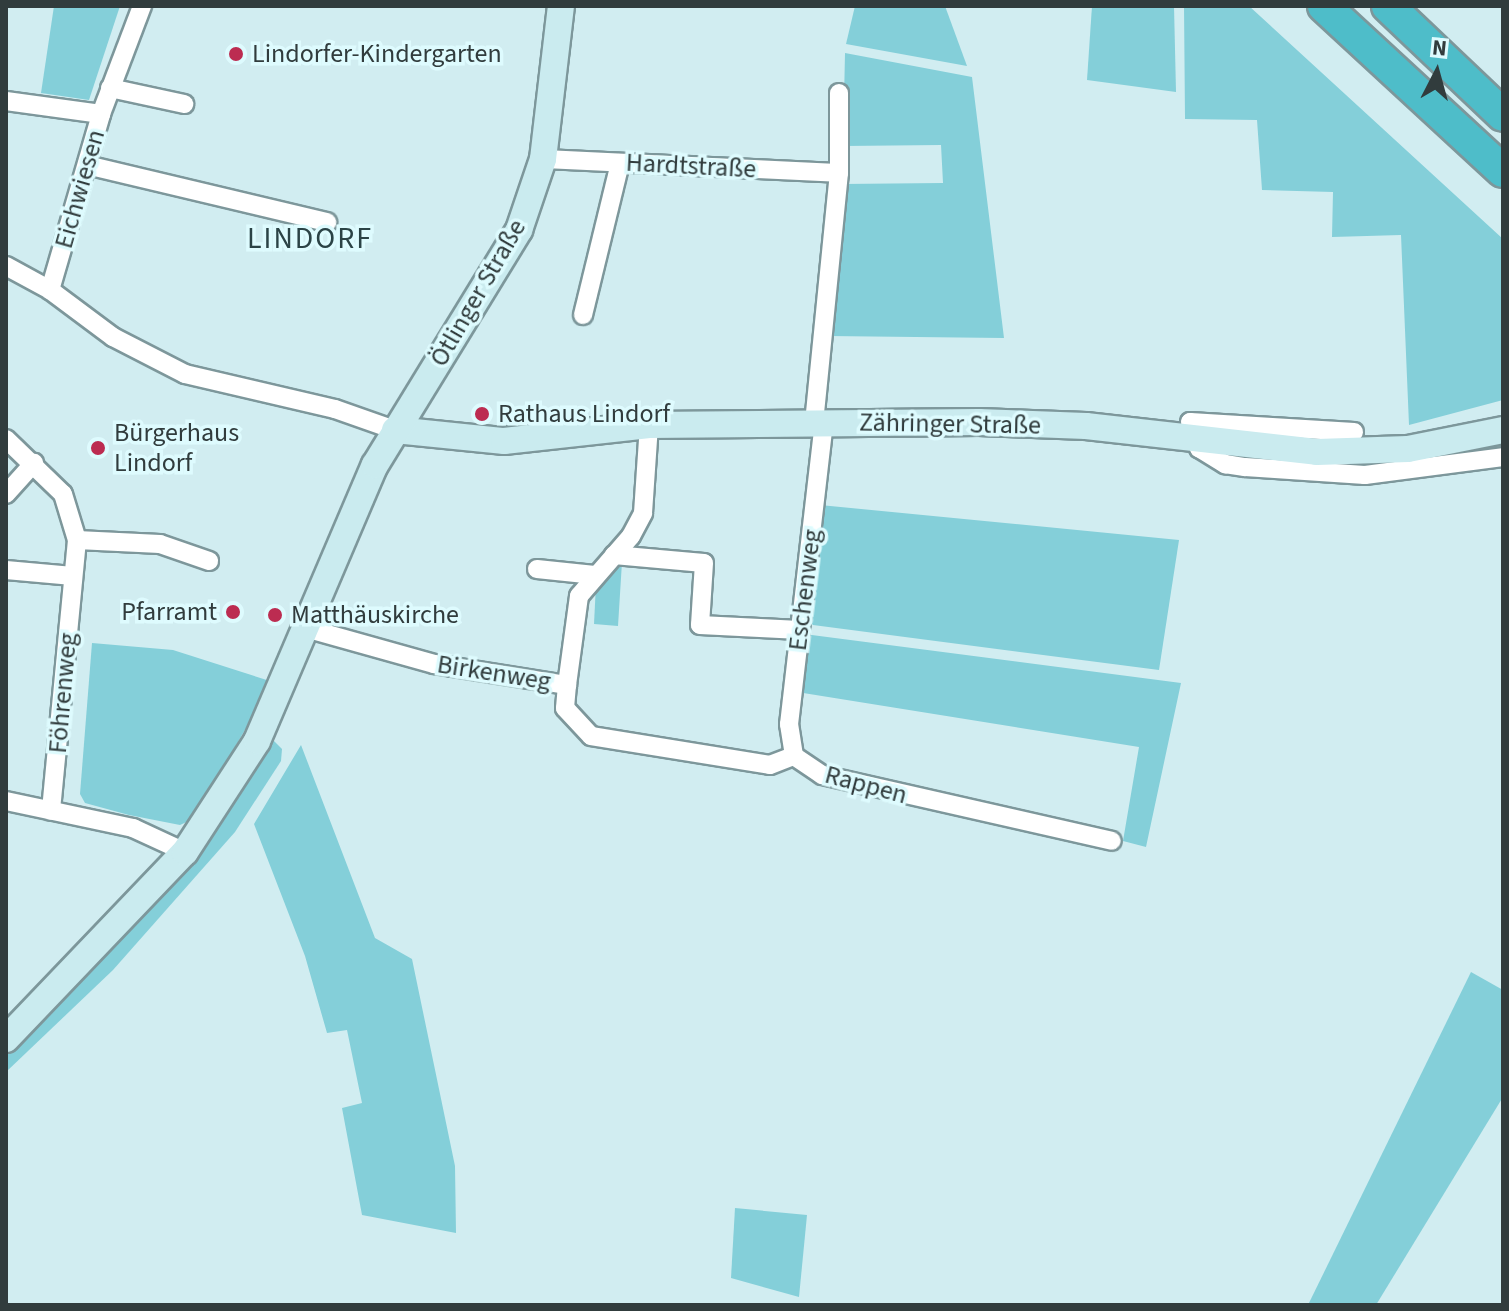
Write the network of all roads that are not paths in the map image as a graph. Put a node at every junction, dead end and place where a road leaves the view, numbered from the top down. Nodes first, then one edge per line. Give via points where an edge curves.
1 (142, 6) edge
2 (561, 6) edge
3 (1324, 6) edge
4 (1388, 6) edge
5 (110, 88) junction
6 (839, 93) dead end
7 (6, 101) edge
8 (184, 104) dead end
9 (101, 114) junction
10 (1503, 115) edge
11 (543, 159) junction
12 (620, 163) junction
13 (87, 165) junction
14 (1503, 171) edge
15 (839, 173) junction
16 (327, 222) dead end
17 (6, 266) edge
18 (50, 290) junction
19 (583, 315) dead end
20 (819, 422) junction
21 (649, 425) junction
22 (395, 430) junction
23 (1503, 430) edge
24 (1354, 432) dead end
25 (1192, 437) junction
26 (6, 439) edge
27 (1503, 457) edge
28 (34, 463) junction
29 (6, 494) edge
30 (77, 540) junction
31 (614, 555) junction
32 (209, 561) dead end
33 (537, 569) dead end
34 (6, 570) edge
35 (595, 575) junction
36 (73, 576) junction
37 (309, 629) junction
38 (800, 630) junction
39 (567, 685) junction
40 (794, 756) junction
41 (6, 801) edge
42 (51, 811) junction
43 (1112, 841) dead end
44 (185, 852) junction
45 (6, 1039) edge

1 - 5 street, Eichwiesen
2 - 11 street, Ötlinger Straße
3 - 14 highway
4 - 10 highway
5 - 8 street
5 - 9 street, Eichwiesen
6 - 15 street
7 - 9 street
9 - 13 street, Eichwiesen
11 - 12 street, Hardtstraße
11 - 22 street, Ötlinger Straße via 519,230
12 - 15 street, Hardtstraße
12 - 19 street
13 - 16 street
13 - 18 street, Eichwiesen
15 - 20 street
17 - 18 street
18 - 22 street via 113,337 185,374 335,409
20 - 21 street, Zähringer Straße
20 - 25 street, Zähringer Straße via 1022,423
20 - 38 street, Eschenweg
21 - 22 street, Zähringer Straße via 504,441
21 - 31 street, Birkenweg via 643,513
22 - 37 street, Ötlinger Straße via 375,465
23 - 25 street, Zähringer Straße via 1365,452
24 - 25 street via 1190,422
25 - 27 street via 1199,448 1225,464 1327,474 1411,471
26 - 28 street, Föhrenweg
28 - 29 street
28 - 30 street, Föhrenweg via 63,494
30 - 32 street via 160,544
30 - 36 street, Föhrenweg
31 - 35 street, Birkenweg
31 - 38 street via 704,563 700,625
33 - 35 street
34 - 36 street
35 - 39 street, Birkenweg via 579,596
36 - 42 street, Föhrenweg
37 - 39 street, Birkenweg via 434,664
37 - 44 street, Ötlinger Straße via 237,779
38 - 40 street, Eschenweg via 789,724
39 - 40 street, Rappen via 565,708 591,736 770,765
40 - 43 street, Rappen via 822,775
41 - 42 street
42 - 44 street via 133,828
44 - 45 street, Ötlinger Straße

